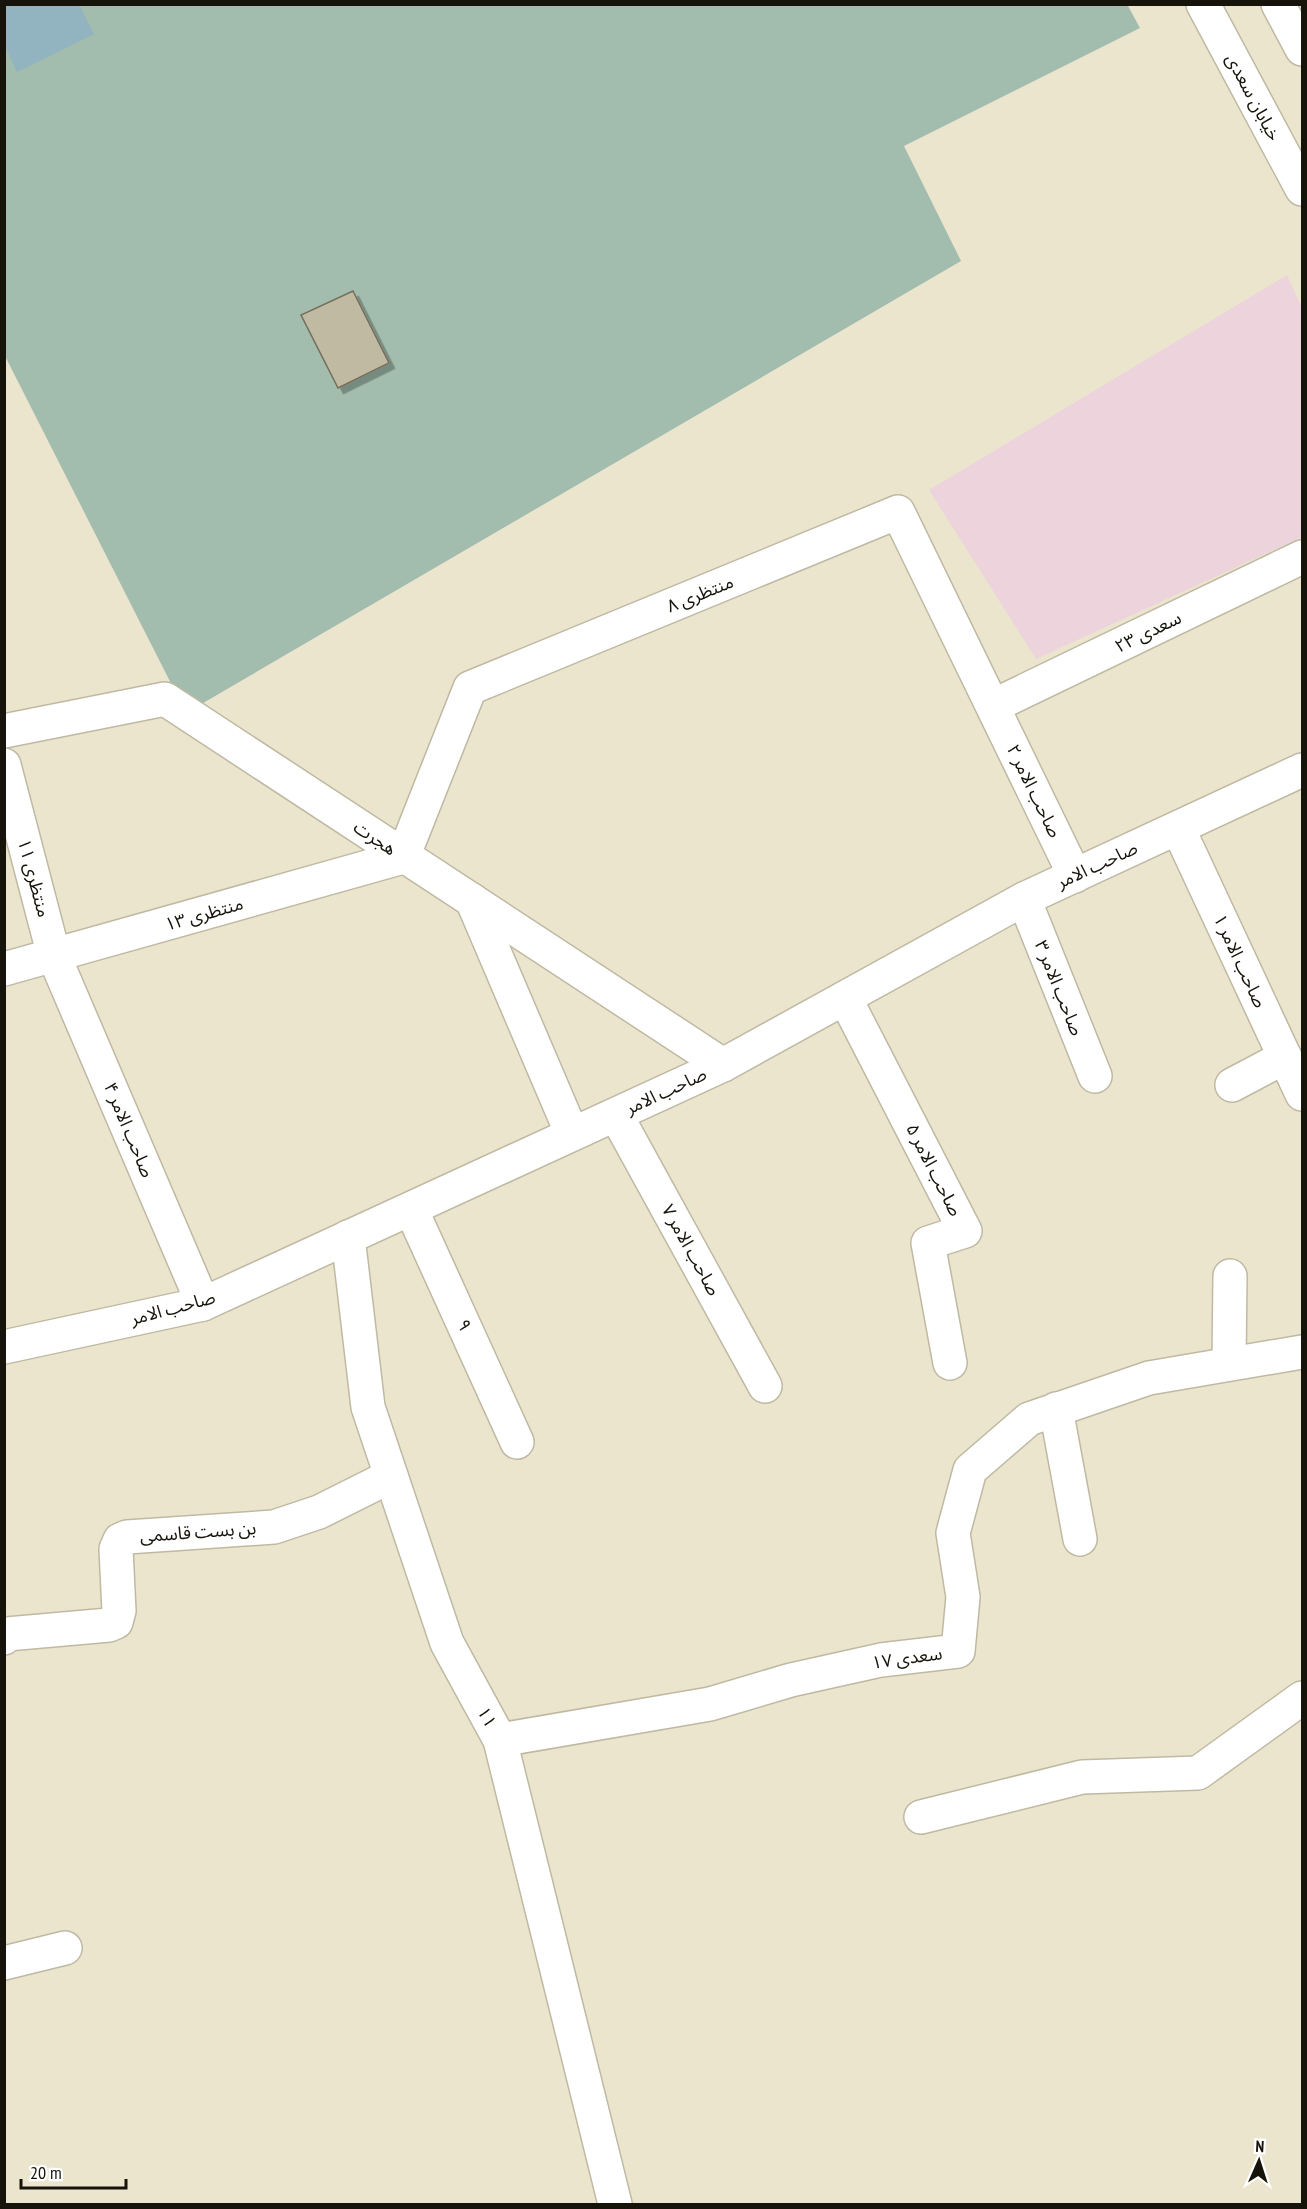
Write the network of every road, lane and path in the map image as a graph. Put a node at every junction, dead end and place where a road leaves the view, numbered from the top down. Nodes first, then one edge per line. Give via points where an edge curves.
1 (1203, 4) edge
2 (1278, 4) edge
3 (1302, 50) edge
4 (1302, 189) edge
5 (1302, 557) edge
6 (993, 706) junction
7 (4, 731) edge
8 (4, 765) edge
9 (1302, 770) edge
10 (1178, 828) junction
11 (403, 857) junction
12 (1075, 876) junction
13 (1023, 899) junction
14 (472, 900) junction
15 (54, 956) junction
16 (4, 969) edge
17 (845, 998) junction
18 (1285, 1057) junction
19 (723, 1065) junction
20 (1095, 1076) dead end
21 (1232, 1085) dead end
22 (1302, 1094) edge
23 (616, 1115) junction
24 (572, 1134) junction
25 (411, 1209) junction
26 (348, 1237) junction
27 (1230, 1276) dead end
28 (204, 1304) junction
29 (4, 1347) edge
30 (1302, 1352) edge
31 (950, 1363) dead end
32 (1229, 1363) junction
33 (765, 1386) dead end
34 (1056, 1409) junction
35 (517, 1442) dead end
36 (391, 1476) junction
37 (1080, 1539) dead end
38 (4, 1638) edge
39 (1302, 1698) edge
40 (500, 1740) junction
41 (921, 1817) dead end
42 (65, 1948) dead end
43 (4, 1963) edge
44 (615, 2205) edge

1 - 4 street, خیابان سعدی
2 - 3 street
5 - 6 street, سعدی ۲۳
6 - 11 street, منتظری ۸ via 898,513 470,688
6 - 12 street, صاحب الامر ۲
7 - 11 street, هجرت via 165,699
8 - 15 street, منتظری ۱۱
9 - 10 street, صاحب الامر
10 - 12 street, صاحب الامر
10 - 18 street, صاحب الامر ۱
11 - 14 street, هجرت
11 - 15 street, منتظری ۱۳
12 - 13 street, صاحب الامر
13 - 17 street, صاحب الامر
13 - 20 street, صاحب الامر ۳
14 - 19 street, هجرت
14 - 24 street
15 - 16 street, منتظری ۱۳
15 - 28 street, صاحب الامر ۴
17 - 19 street, صاحب الامر
17 - 31 street, صاحب الامر ۵ via 965,1231 928,1243
18 - 21 street
18 - 22 street, صاحب الامر ۱
19 - 23 street, صاحب الامر
23 - 24 street, صاحب الامر
23 - 33 street, صاحب الامر ۷
24 - 25 street, صاحب الامر
25 - 26 street, صاحب الامر
25 - 35 street, ۹
26 - 28 street, صاحب الامر
26 - 36 street, ۱۱ via 368,1407
27 - 32 street
28 - 29 street, صاحب الامر
30 - 32 street, سعدی ۱۷
32 - 34 street, سعدی ۱۷ via 1149,1378
34 - 37 street
34 - 40 street, سعدی ۱۷ via 1029,1419 970,1470 953,1533 963,1597 958,1650 881,1660 791,1680 710,1704
36 - 38 street, بن بست قاسمی via 319,1512 274,1527 127,1537 120,1540 117,1549 116,1622 7,1634
36 - 40 street, ۱۱ via 447,1643
39 - 41 street via 1198,1773 1082,1778
40 - 44 street, ۱۱
42 - 43 street

